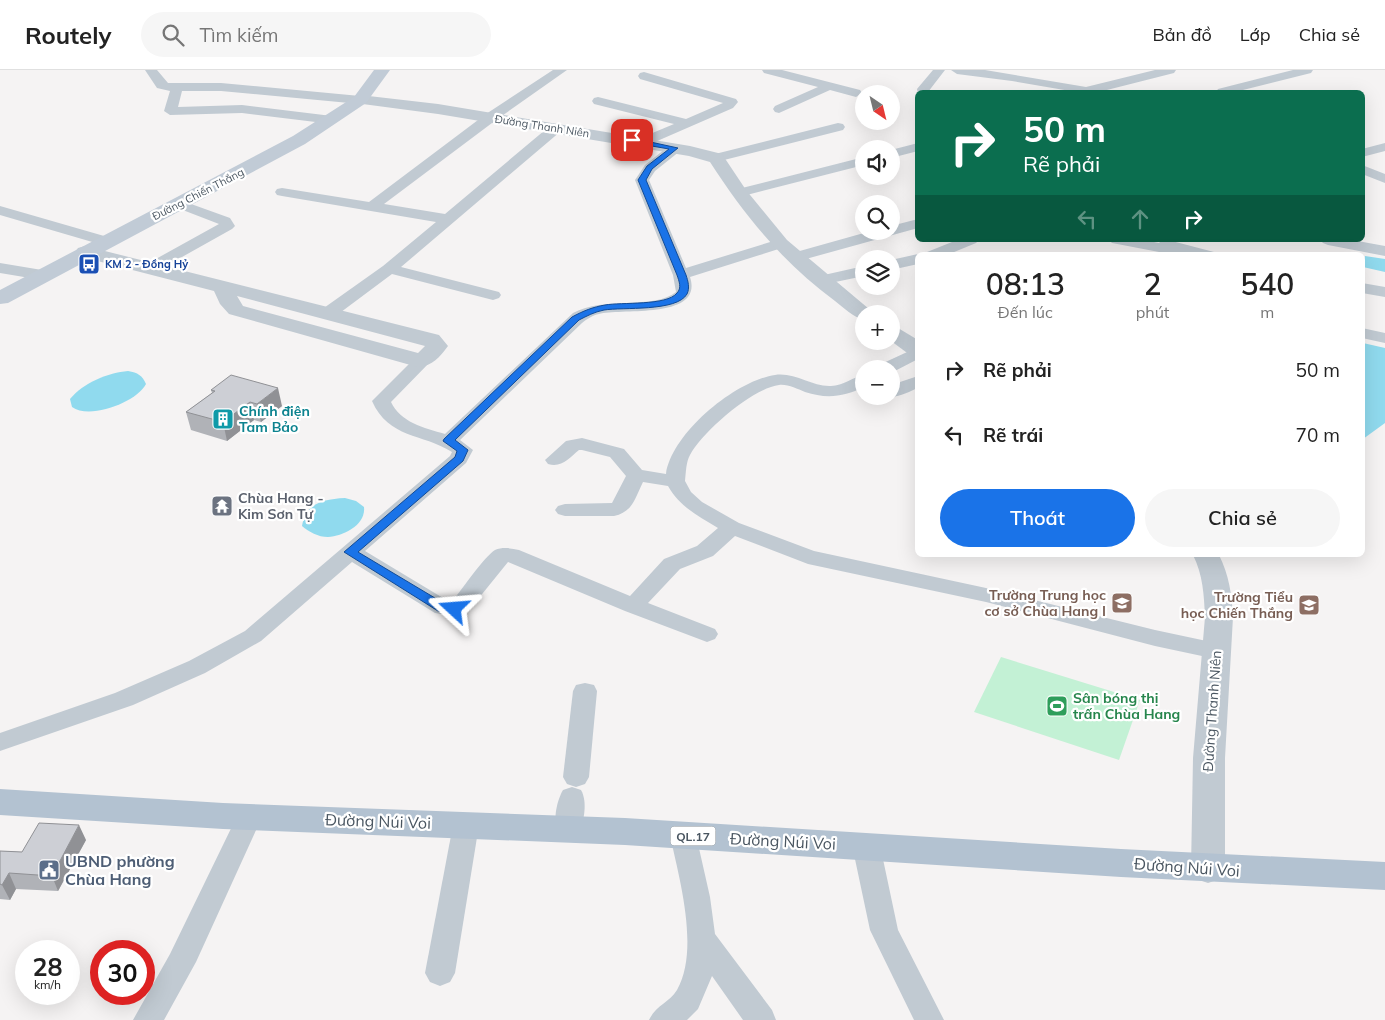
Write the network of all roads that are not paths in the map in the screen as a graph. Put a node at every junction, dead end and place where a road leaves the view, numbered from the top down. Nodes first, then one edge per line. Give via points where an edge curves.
1 (151, 70) edge
2 (382, 70) edge
3 (561, 70) edge
4 (768, 70) edge
5 (940, 70) edge
6 (956, 70) edge
7 (1170, 70) edge
8 (1307, 70) edge
9 (644, 76) dead end
10 (1012, 77) edge
11 (830, 86) junction
12 (177, 88) junction
13 (922, 90) edge
14 (1084, 90) edge
15 (1094, 90) edge
16 (1230, 90) edge
17 (855, 93) edge
18 (360, 100) junction
19 (598, 101) dead end
20 (779, 109) dead end
21 (491, 117) junction
22 (332, 120) junction
23 (687, 123) junction
24 (838, 127) dead end
25 (556, 128) junction
26 (643, 142) junction
27 (1385, 146) edge
28 (674, 148) junction
29 (915, 148) edge
30 (900, 152) edge
31 (1365, 153) edge
32 (716, 158) junction
33 (855, 163) edge
34 (1365, 170) edge
35 (1385, 179) edge
36 (282, 192) dead end
37 (739, 193) junction
38 (180, 204) junction
39 (371, 207) junction
40 (0, 210) edge
41 (448, 219) junction
42 (915, 224) edge
43 (900, 228) edge
44 (859, 240) edge
45 (106, 241) junction
46 (966, 242) edge
47 (1128, 242) edge
48 (1160, 242) edge
49 (1335, 242) edge
50 (780, 244) junction
51 (1351, 247) edge
52 (1385, 251) edge
53 (85, 252) junction
54 (941, 252) edge
55 (1172, 252) edge
56 (1193, 252) edge
57 (796, 258) junction
58 (915, 260) edge
59 (900, 263) edge
60 (0, 268) edge
61 (151, 268) junction
62 (389, 269) junction
63 (855, 273) edge
64 (42, 275) junction
65 (681, 275) junction
66 (821, 280) junction
67 (222, 287) junction
68 (1365, 289) edge
69 (1385, 292) edge
70 (493, 295) dead end
71 (0, 298) edge
72 (855, 306) edge
73 (327, 314) junction
74 (1365, 335) edge
75 (900, 338) edge
76 (1385, 338) edge
77 (915, 349) edge
78 (915, 353) edge
79 (422, 361) junction
80 (900, 361) edge
81 (915, 382) edge
82 (855, 384) edge
83 (900, 389) edge
84 (448, 441) junction
85 (554, 460) dead end
86 (636, 475) junction
87 (675, 481) junction
88 (565, 510) dead end
89 (732, 527) junction
90 (350, 552) junction
91 (1207, 557) edge
92 (633, 606) junction
93 (707, 634) dead end
94 (1216, 651) junction
95 (586, 691) dead end
96 (0, 742) edge
97 (572, 801) junction
98 (0, 802) edge
99 (249, 817) junction
100 (466, 825) junction
101 (682, 835) junction
102 (866, 845) junction
103 (1208, 869) junction
104 (1385, 876) edge
105 (702, 939) junction
106 (440, 972) dead end
107 (148, 1020) edge
108 (664, 1020) edge
109 (761, 1020) edge
110 (929, 1020) edge

1 - 12 street via 161,85
2 - 18 main road, Đường Chiến Thắng
3 - 21 street
4 - 11 street
5 - 13 street
6 - 10 street
7 - 15 street
8 - 16 street
9 - 23 street via 732,102
10 - 14 street
11 - 17 street
11 - 20 street
12 - 18 street via 221,87
12 - 22 street via 170,111 242,109
18 - 21 street, Đường Thanh Niên
18 - 22 main road, Đường Chiến Thắng
19 - 23 street
21 - 25 street, Đường Thanh Niên
21 - 39 street
22 - 38 main road, Đường Chiến Thắng
23 - 26 street
24 - 32 street
25 - 26 street, Đường Thanh Niên
25 - 41 street
26 - 28 street, Đường Thanh Niên
27 - 31 street
28 - 32 street, Đường Thanh Niên
28 - 65 street via 650,168 642,180
29 - 30 street
32 - 37 street
33 - 37 street
34 - 35 street
36 - 39 street
37 - 50 street
38 - 45 main road, Đường Chiến Thắng
38 - 61 street via 225,221 227,226
39 - 41 street
40 - 45 street
41 - 62 street
42 - 43 street
44 - 57 street
45 - 53 main road, Đường Chiến Thắng
46 - 54 street
47 - 55 street
48 - 56 street
49 - 51 street
50 - 57 street
50 - 65 street
51 - 52 street
53 - 61 street
53 - 64 main road, Đường Chiến Thắng
57 - 66 street
58 - 59 street
60 - 64 street
61 - 67 street
62 - 70 street
62 - 73 street
63 - 66 street
64 - 71 main road, Đường Chiến Thắng
65 - 84 street via 683,293 676,299 605,308 576,318
66 - 72 street
67 - 73 street
67 - 79 street via 236,310
68 - 69 street
73 - 79 street via 431,340 436,346
74 - 76 street
75 - 77 street
78 - 80 street
79 - 84 street via 381,401 384,411 405,426
81 - 83 street
82 - 87 street via 830,392 791,380 763,384 718,412 681,452
84 - 90 street via 463,450 459,459
85 - 86 street via 573,445 582,444 618,452
86 - 87 street
86 - 88 street via 620,507 614,510
87 - 89 street via 695,506
89 - 92 street via 704,551 672,564
89 - 94 street via 808,557 986,595
90 - 92 street via 443,608 454,609 462,604 503,555 512,555
90 - 96 street via 253,636 197,667 124,699
91 - 94 street, Đường Thanh Niên via 1218,594
92 - 93 street
94 - 103 street, Đường Thanh Niên via 1207,786
95 - 97 street
97 - 100 main road, Đường Núi Voi / QL.17
97 - 101 main road, Đường Núi Voi / QL.17
98 - 99 main road, Đường Núi Voi / QL.17
99 - 100 main road, Đường Núi Voi / QL.17
99 - 107 street via 181,962
100 - 106 street
101 - 102 main road, Đường Núi Voi / QL.17
101 - 105 street
102 - 103 main road, Đường Núi Voi / QL.17
102 - 110 street via 884,930
103 - 104 main road, Đường Núi Voi / QL.17
105 - 108 street via 697,975 687,1001
105 - 109 street

